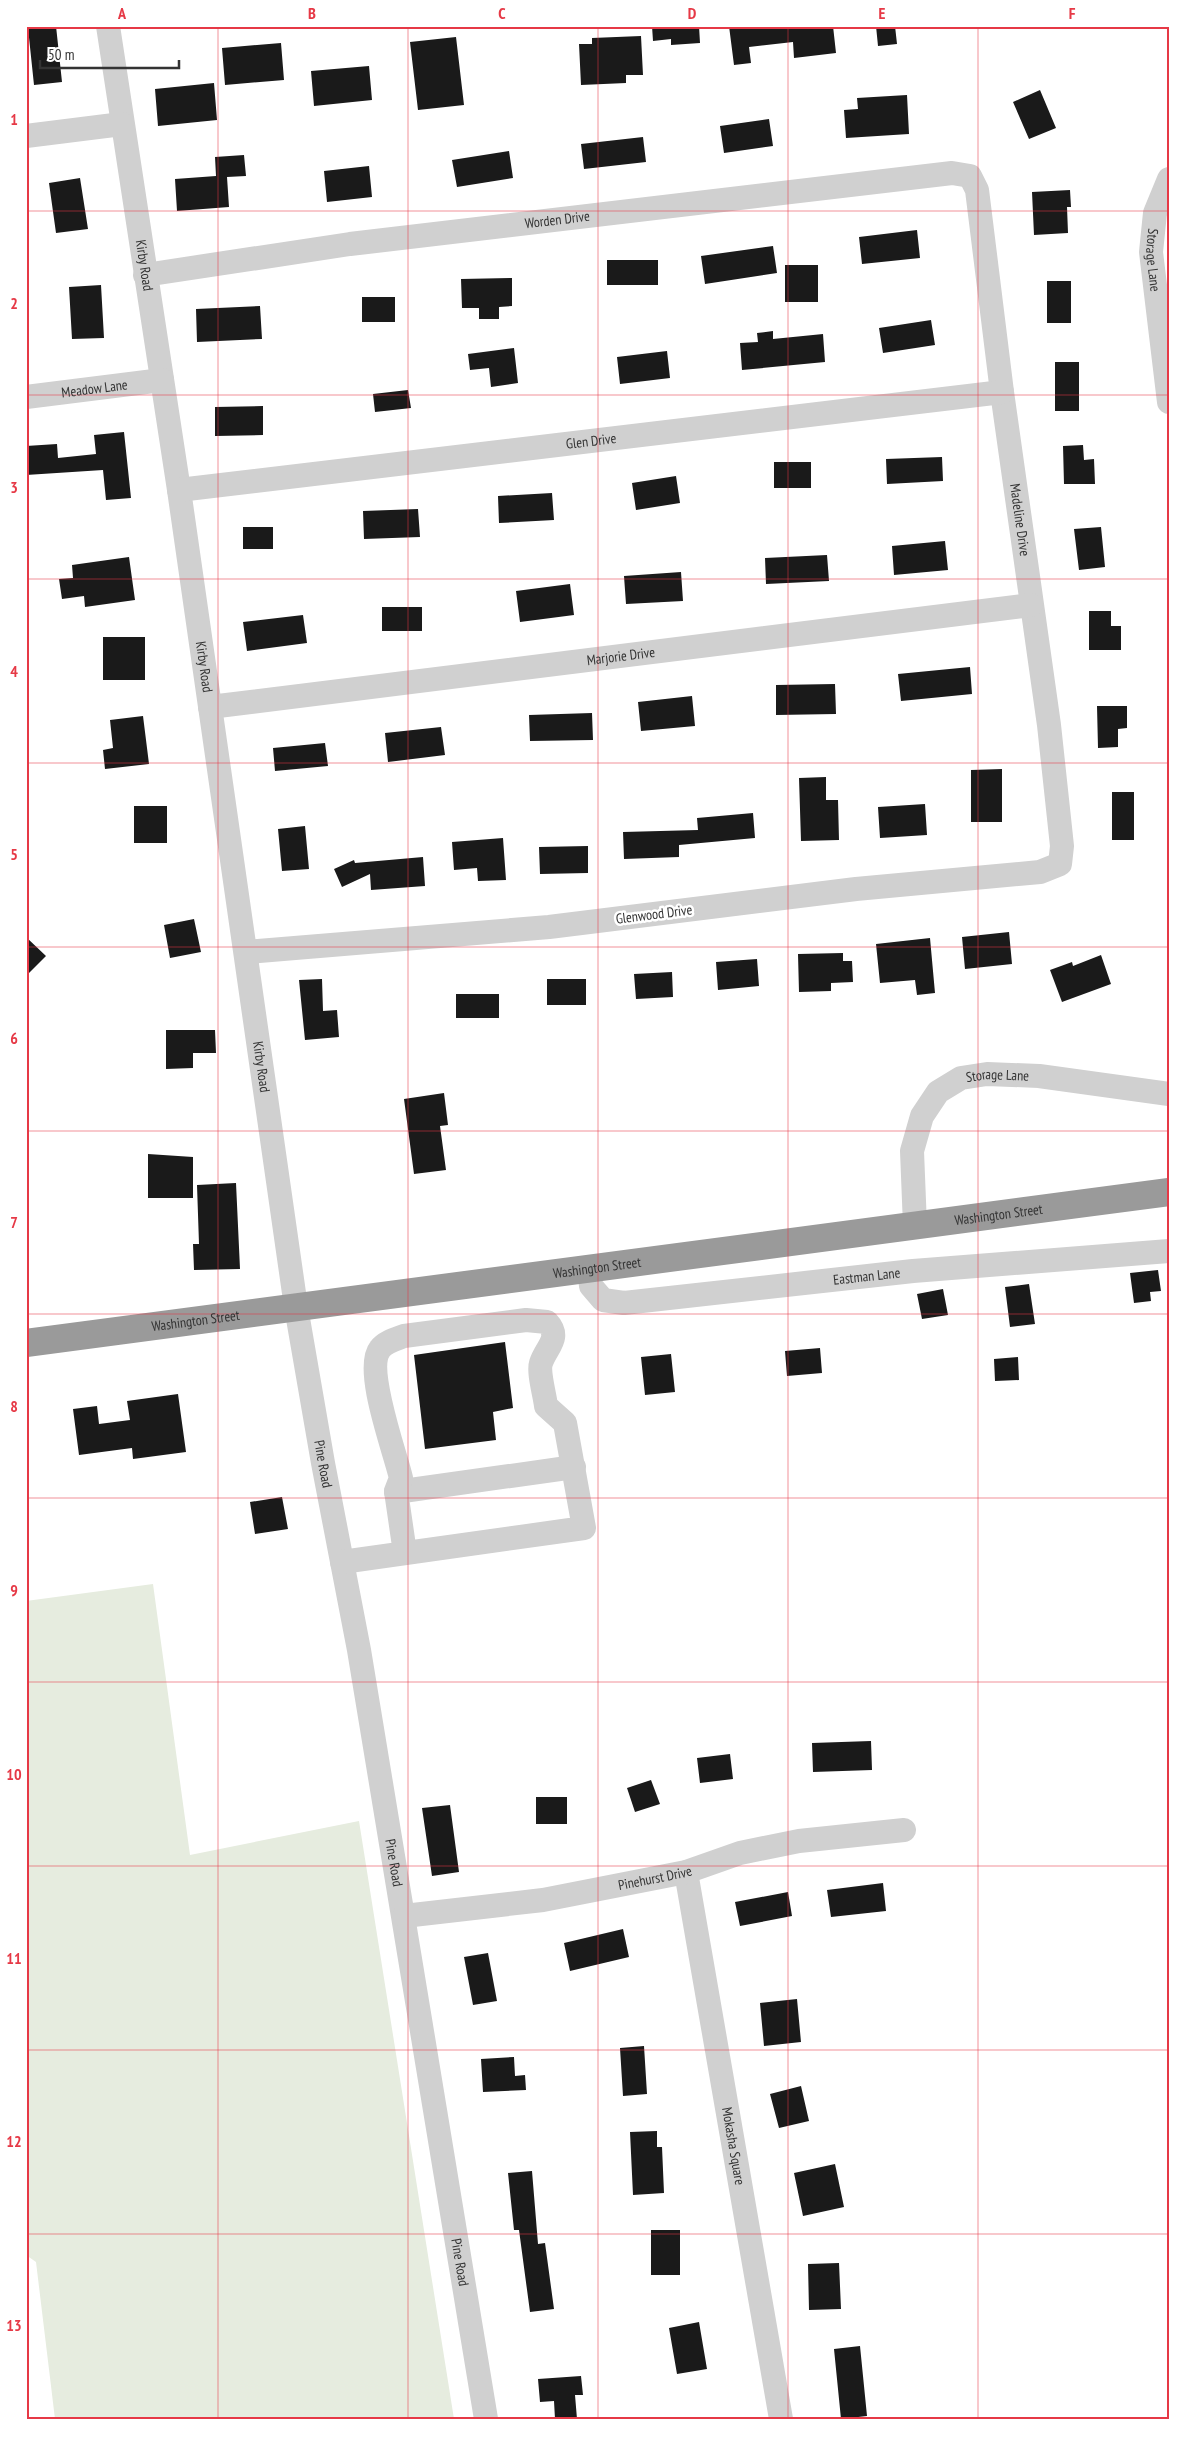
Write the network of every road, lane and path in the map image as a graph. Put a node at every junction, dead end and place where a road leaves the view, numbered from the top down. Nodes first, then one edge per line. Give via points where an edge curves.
1 (108, 26) edge
2 (122, 124) junction
3 (26, 136) edge
4 (970, 176) joint
5 (1169, 179) edge
6 (146, 275) junction
7 (1161, 277) edge
8 (1164, 323) edge
9 (162, 380) junction
10 (1002, 392) junction
11 (26, 397) edge
12 (1169, 402) edge
13 (179, 490) junction
14 (1031, 605) junction
15 (210, 707) junction
16 (1060, 864) joint
17 (246, 952) junction
18 (1169, 1094) edge
19 (1169, 1192) edge
20 (915, 1226) junction
21 (1169, 1251) edge
22 (589, 1269) junction
23 (296, 1306) junction
24 (26, 1342) edge
25 (574, 1467) junction
26 (396, 1492) junction
27 (405, 1553) junction
28 (342, 1562) junction
29 (904, 1830) dead end
30 (686, 1872) junction
31 (404, 1916) junction
32 (486, 2419) edge
33 (781, 2419) edge

1 - 2 street, Kirby Road
2 - 3 street
2 - 6 street, Kirby Road
4 - 6 street, Worden Drive via 952,173 350,244
4 - 10 street, Madeline Drive via 978,190
5 - 7 street, Storage Lane via 1154,213 1151,252
6 - 9 street, Kirby Road
7 - 8 street, Storage Lane
8 - 12 street, Storage Lane
9 - 11 street, Meadow Lane
9 - 13 street, Kirby Road
10 - 13 street, Glen Drive
10 - 14 street, Madeline Drive
13 - 15 street, Kirby Road
14 - 15 street, Marjorie Drive
14 - 16 street, Madeline Drive via 1049,725 1062,846
15 - 17 street, Kirby Road
16 - 17 street, Glenwood Drive via 1040,872 856,889 549,927
17 - 23 street, Kirby Road
18 - 20 street, Storage Lane via 1039,1076 987,1074 961,1078 938,1092 922,1116 912,1151
19 - 20 highway, Washington Street
20 - 22 highway, Washington Street
21 - 22 street, Eastman Lane via 914,1271 624,1304 603,1300 591,1286
22 - 23 highway, Washington Street
23 - 24 highway, Washington Street
23 - 28 street, Pine Road
25 - 26 street
25 - 26 street via 565,1422 546,1406 540,1364 554,1342 554,1333 547,1322 526,1320 404,1336 380,1349 375,1369 375,1380 401,1478
25 - 27 street via 584,1528
26 - 27 street
27 - 28 street
28 - 31 street, Pine Road
29 - 30 street, Pinehurst Drive via 799,1840 740,1853
30 - 31 street, Pinehurst Drive via 543,1900
30 - 33 street, Mokasha Square
31 - 32 street, Pine Road

